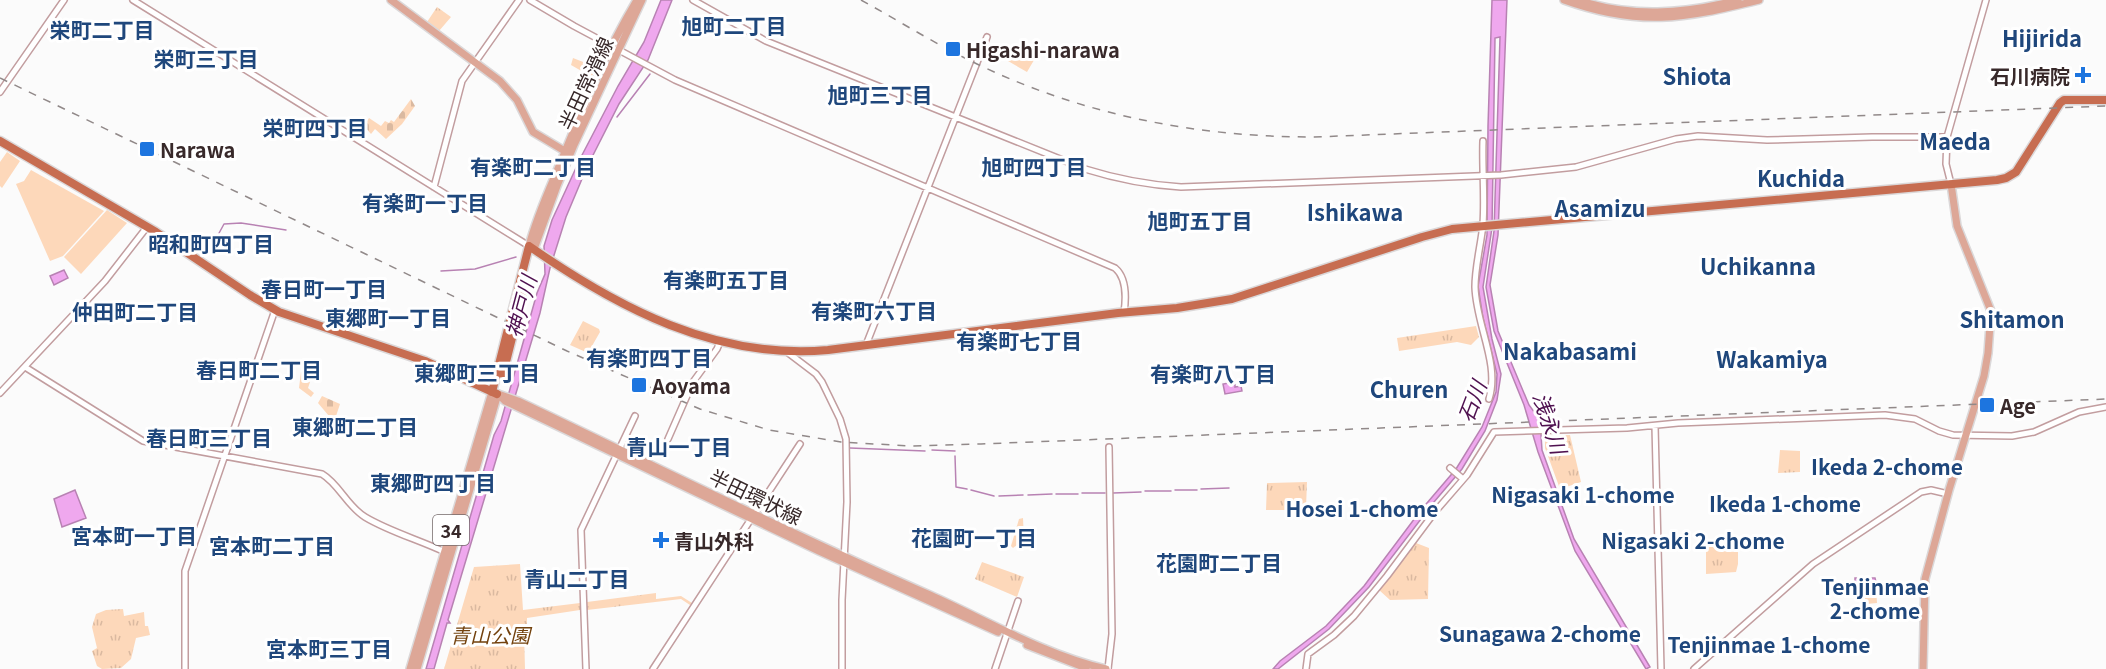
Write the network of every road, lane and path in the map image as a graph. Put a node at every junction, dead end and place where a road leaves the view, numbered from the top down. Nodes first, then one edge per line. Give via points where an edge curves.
1 (64, 0) edge
2 (133, 0) edge
3 (391, 0) edge
4 (519, 0) edge
5 (530, 0) edge
6 (637, 0) edge
7 (642, 0) edge
8 (693, 0) edge
9 (1564, 0) edge
10 (1578, 0) edge
11 (1738, 0) edge
12 (1758, 0) edge
13 (1986, 0) edge
14 (1636, 15) junction
15 (987, 38) dead end
16 (615, 48) junction
17 (476, 63) junction
18 (0, 92) edge
19 (2106, 100) edge
20 (954, 117) junction
21 (1947, 137) junction
22 (0, 141) edge
23 (1483, 141) dead end
24 (568, 153) junction
25 (1484, 176) junction
26 (1951, 184) junction
27 (434, 187) junction
28 (927, 187) junction
29 (1484, 226) junction
30 (147, 227) junction
31 (535, 249) junction
32 (275, 310) junction
33 (1124, 313) junction
34 (720, 342) junction
35 (866, 345) junction
36 (786, 351) junction
37 (25, 367) junction
38 (0, 393) edge
39 (500, 396) junction
40 (1489, 399) dead end
41 (2106, 407) edge
42 (635, 416) dead end
43 (1655, 426) junction
44 (1965, 436) junction
45 (668, 439) dead end
46 (800, 444) dead end
47 (1109, 447) dead end
48 (618, 452) junction
49 (226, 456) junction
50 (1450, 468) dead end
51 (1462, 478) junction
52 (1948, 494) junction
53 (753, 516) junction
54 (448, 554) junction
55 (843, 559) junction
56 (1018, 601) dead end
57 (1006, 633) junction
58 (185, 669) edge
59 (410, 669) edge
60 (417, 669) edge
61 (586, 669) edge
62 (652, 669) edge
63 (842, 669) edge
64 (995, 669) edge
65 (1089, 669) edge
66 (1107, 669) edge
67 (1306, 669) edge
68 (1661, 669) edge
69 (1694, 669) edge
70 (1923, 669) edge

1 - 18 street
2 - 27 street
3 - 17 main road
4 - 17 street
5 - 16 street
6 - 16 main road, 半田常滑線
7 - 16 main road, 半田常滑線
8 - 20 street via 766,41
9 - 14 main road via 1589,9
10 - 14 main road
11 - 14 main road
12 - 14 main road via 1681,17
13 - 21 street
15 - 20 street
16 - 24 main road, 半田常滑線
16 - 28 street via 675,80
17 - 24 main road via 512,93 533,132
17 - 27 street via 460,87
19 - 26 highway via 2060,103 2016,172 2006,178
20 - 25 street via 1085,169 1148,184 1181,187
20 - 28 street
21 - 25 street via 1767,140 1698,136 1576,167
21 - 26 street via 1946,164
22 - 30 highway
23 - 25 street
24 - 31 main road, 半田常滑線 via 542,205
25 - 29 street
26 - 29 highway
26 - 44 main road via 1957,226 1991,314 1987,363
27 - 31 street
28 - 33 street via 1115,268 1124,284
28 - 35 street
29 - 33 highway via 1422,237 1232,299
29 - 40 street via 1475,290 1492,369
30 - 32 highway
30 - 37 street via 105,281
31 - 34 highway via 647,317
31 - 39 highway
32 - 39 highway via 414,357
32 - 49 street
33 - 35 highway
34 - 36 highway
34 - 45 street via 693,382
35 - 36 highway
36 - 55 street via 816,374 844,428 847,486
37 - 38 street
37 - 49 street via 138,439
39 - 48 main road, 半田環状線
39 - 54 main road, 34
41 - 44 street via 2068,416 2026,435
42 - 48 street
43 - 44 street via 1885,415 1915,418 1946,434
43 - 51 street via 1494,432
43 - 68 street
44 - 52 main road
46 - 53 street
47 - 66 street via 1112,634
48 - 53 main road, 半田環状線
48 - 61 street via 581,530
49 - 54 street via 322,474 365,517
49 - 58 street via 185,572
50 - 51 street
51 - 67 street via 1354,616 1308,654
52 - 69 street via 1921,492 1834,548
52 - 70 main road via 1925,579
53 - 55 main road, 半田環状線
53 - 62 street
54 - 59 main road, 34
54 - 60 main road, 34
55 - 57 main road, 半田環状線
55 - 63 street
56 - 57 street
57 - 64 street
57 - 65 main road, 半田環状線
57 - 66 main road, 半田環状線

